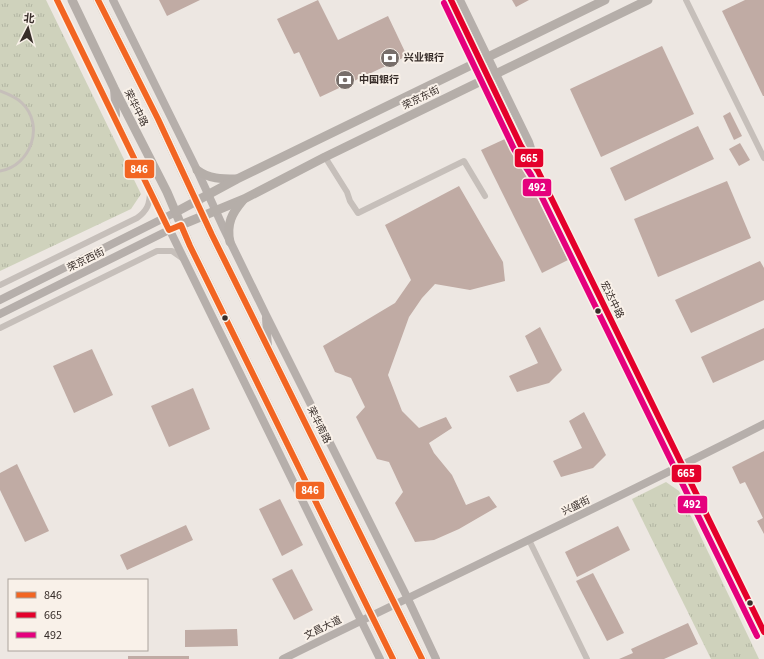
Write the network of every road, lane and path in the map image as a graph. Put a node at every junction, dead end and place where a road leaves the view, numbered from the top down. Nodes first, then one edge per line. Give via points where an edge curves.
1 (57, 0) edge
2 (72, 0) edge
3 (98, 0) edge
4 (113, 0) edge
5 (451, 0) edge
6 (460, 0) edge
7 (605, 0) edge
8 (648, 0) edge
9 (686, 0) edge
10 (484, 60) junction
11 (492, 76) junction
12 (114, 88) junction
13 (0, 91) edge
14 (117, 121) junction
15 (325, 157) junction
16 (764, 158) edge
17 (197, 170) junction
18 (0, 171) edge
19 (237, 178) junction
20 (150, 190) junction
21 (209, 195) junction
22 (485, 196) dead end
23 (244, 198) junction
24 (197, 201) junction
25 (216, 210) junction
26 (176, 212) junction
27 (204, 216) junction
28 (163, 218) junction
29 (182, 225) junction
30 (169, 230) junction
31 (230, 242) junction
32 (184, 259) junction
33 (0, 285) edge
34 (0, 300) edge
35 (0, 314) edge
36 (266, 315) junction
37 (0, 328) edge
38 (268, 348) junction
39 (764, 424) edge
40 (682, 465) junction
41 (314, 498) junction
42 (317, 531) junction
43 (529, 540) junction
44 (407, 597) junction
45 (396, 603) junction
46 (372, 615) junction
47 (361, 620) junction
48 (764, 632) edge
49 (283, 659) edge
50 (380, 659) edge
51 (393, 659) edge
52 (422, 659) edge
53 (436, 659) edge
54 (587, 659) edge

1 - 14 street
2 - 12 main road, 荣华中路
3 - 24 main road, 荣华中路
4 - 17 street
5 - 10 street
6 - 10 street
7 - 10 main road, 荣京东街
8 - 11 main road, 荣京东街
9 - 16 street
10 - 11 street, 宏达中路
10 - 19 main road, 荣京东街
11 - 15 main road, 荣京东街
11 - 40 street, 宏达中路 via 521,146 538,171
12 - 14 street
12 - 26 main road, 荣华中路
13 - 18 lane via 12,95 22,103 30,114 34,128 33,141 27,154 18,163
14 - 20 street
15 - 22 street via 358,212 464,160
15 - 23 main road, 荣京东街
17 - 19 main road via 204,175 220,179
17 - 21 street
19 - 21 main road, 荣京东街
20 - 28 street
20 - 33 street via 147,208 137,218
21 - 24 main road, 荣京东街
21 - 25 street
23 - 25 main road, 荣京东街
23 - 31 main road via 229,221
24 - 26 main road, 荣京东街
24 - 27 main road, 荣华南路
25 - 27 main road, 荣京东街
25 - 31 street
26 - 28 street, 荣京西街
26 - 29 main road, 荣华中路
27 - 29 main road, 荣京东街
27 - 38 main road, 荣华南路
28 - 30 street
28 - 34 street, 荣京西街
29 - 30 street, 荣京西街
29 - 41 main road
30 - 32 street
30 - 35 street, 荣京西街
31 - 36 street
32 - 37 street via 172,251 157,251
32 - 42 street
36 - 38 street
36 - 44 street
38 - 45 main road, 荣华南路
39 - 40 street, 兴盛街
40 - 43 street, 兴盛街
40 - 48 street, 宏达中路
41 - 42 street
41 - 46 main road
42 - 47 street
43 - 44 street, 兴盛街
43 - 54 street
44 - 45 street, 兴盛街
44 - 53 street
45 - 46 street, 兴盛街
45 - 52 main road, 荣华南路
46 - 47 street, 文昌大道
46 - 51 main road
47 - 49 street, 文昌大道
47 - 50 street

